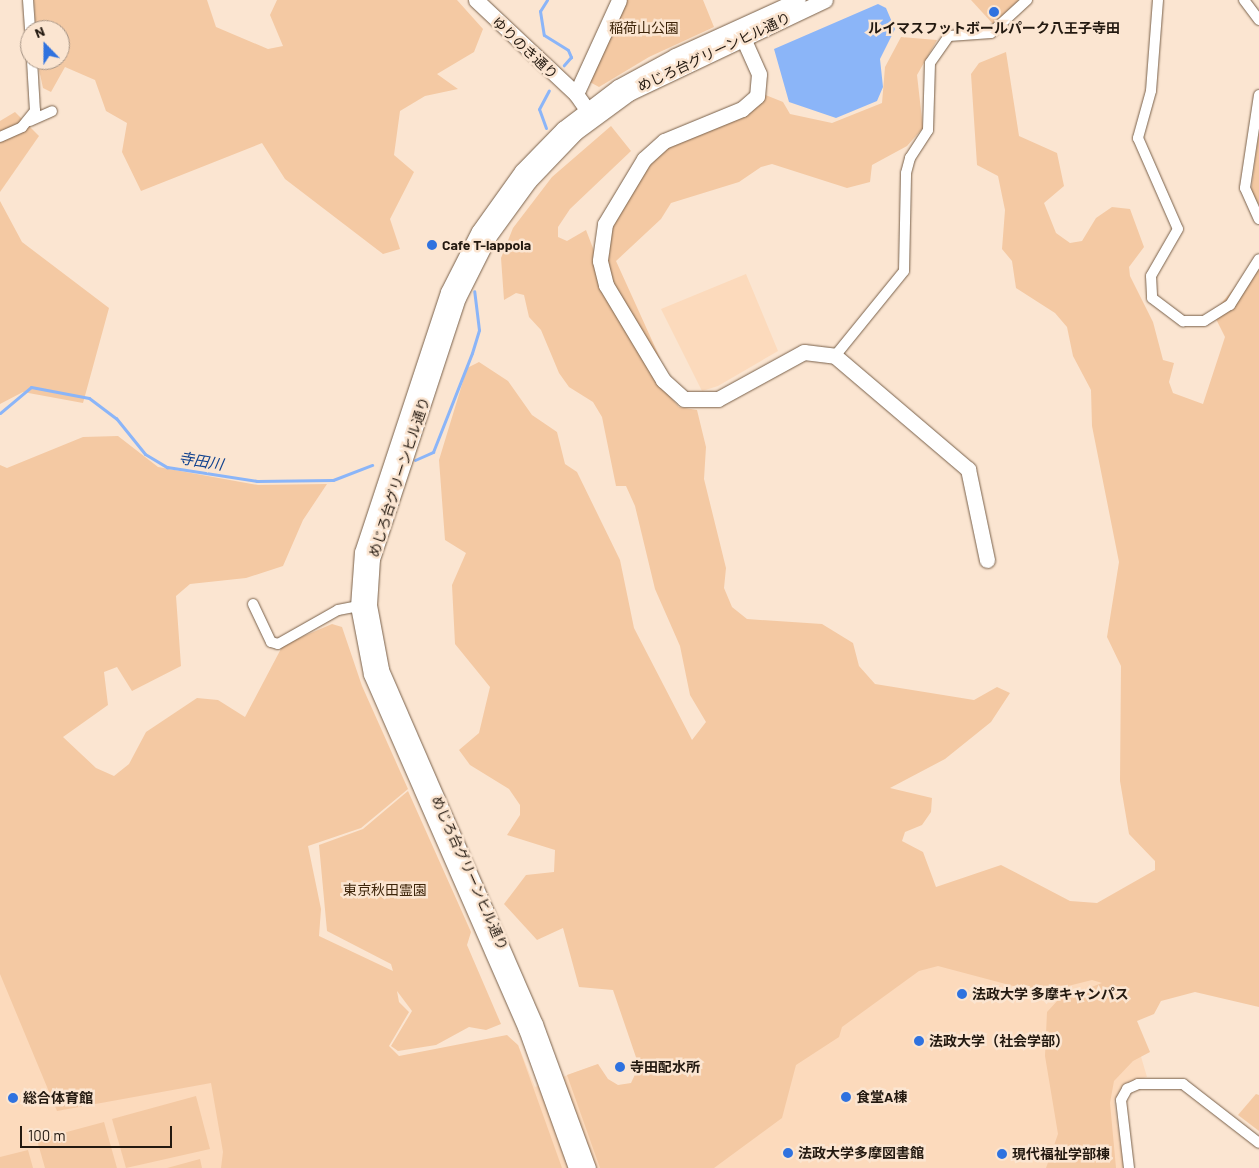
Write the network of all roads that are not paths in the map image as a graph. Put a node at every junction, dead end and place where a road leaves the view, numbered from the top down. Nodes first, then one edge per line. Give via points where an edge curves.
1 (28, 0) edge
2 (476, 0) edge
3 (619, 0) edge
4 (798, 0) edge
5 (825, 0) edge
6 (1027, 0) edge
7 (1158, 0) edge
8 (1244, 0) edge
9 (29, 20) edge
10 (1259, 20) edge
11 (741, 32) junction
12 (33, 70) edge
13 (576, 94) junction
14 (1259, 95) edge
15 (52, 110) dead end
16 (590, 114) junction
17 (30, 121) junction
18 (0, 137) edge
19 (1259, 219) edge
20 (1259, 259) edge
21 (835, 356) junction
22 (987, 560) dead end
23 (253, 604) dead end
24 (364, 605) junction
25 (1259, 1143) edge
26 (576, 1168) edge
27 (588, 1168) edge
28 (1129, 1168) edge

1 - 9 street
2 - 13 street, ゆりのき通り
3 - 13 street
4 - 11 street, めじろ台グリーンヒル通り
5 - 11 street, めじろ台グリーンヒル通り
6 - 21 street via 991,33 945,38 930,62 928,130 910,158 906,173 904,271
7 - 20 street via 1152,91 1138,138 1178,229 1151,276 1152,298 1183,321 1204,321 1230,305
8 - 10 street
11 - 16 street, めじろ台グリーンヒル通り via 658,64
11 - 21 street via 759,74 757,96 742,109 664,141 644,159 604,224 600,248 602,273 663,380 684,399 718,399 804,352
12 - 17 street via 36,101
13 - 16 street, ゆりのき通り
14 - 19 street via 1245,188
15 - 17 street
16 - 24 street, めじろ台グリーンヒル通り via 522,171 479,231 458,271 368,529
17 - 18 street
21 - 22 street via 968,469
23 - 24 street via 271,642 278,644 338,610
24 - 26 street, めじろ台グリーンヒル通り via 371,674 526,1029
24 - 27 street, めじろ台グリーンヒル通り via 381,669 535,1024
25 - 28 street via 1183,1084 1138,1084 1127,1089 1120,1100

